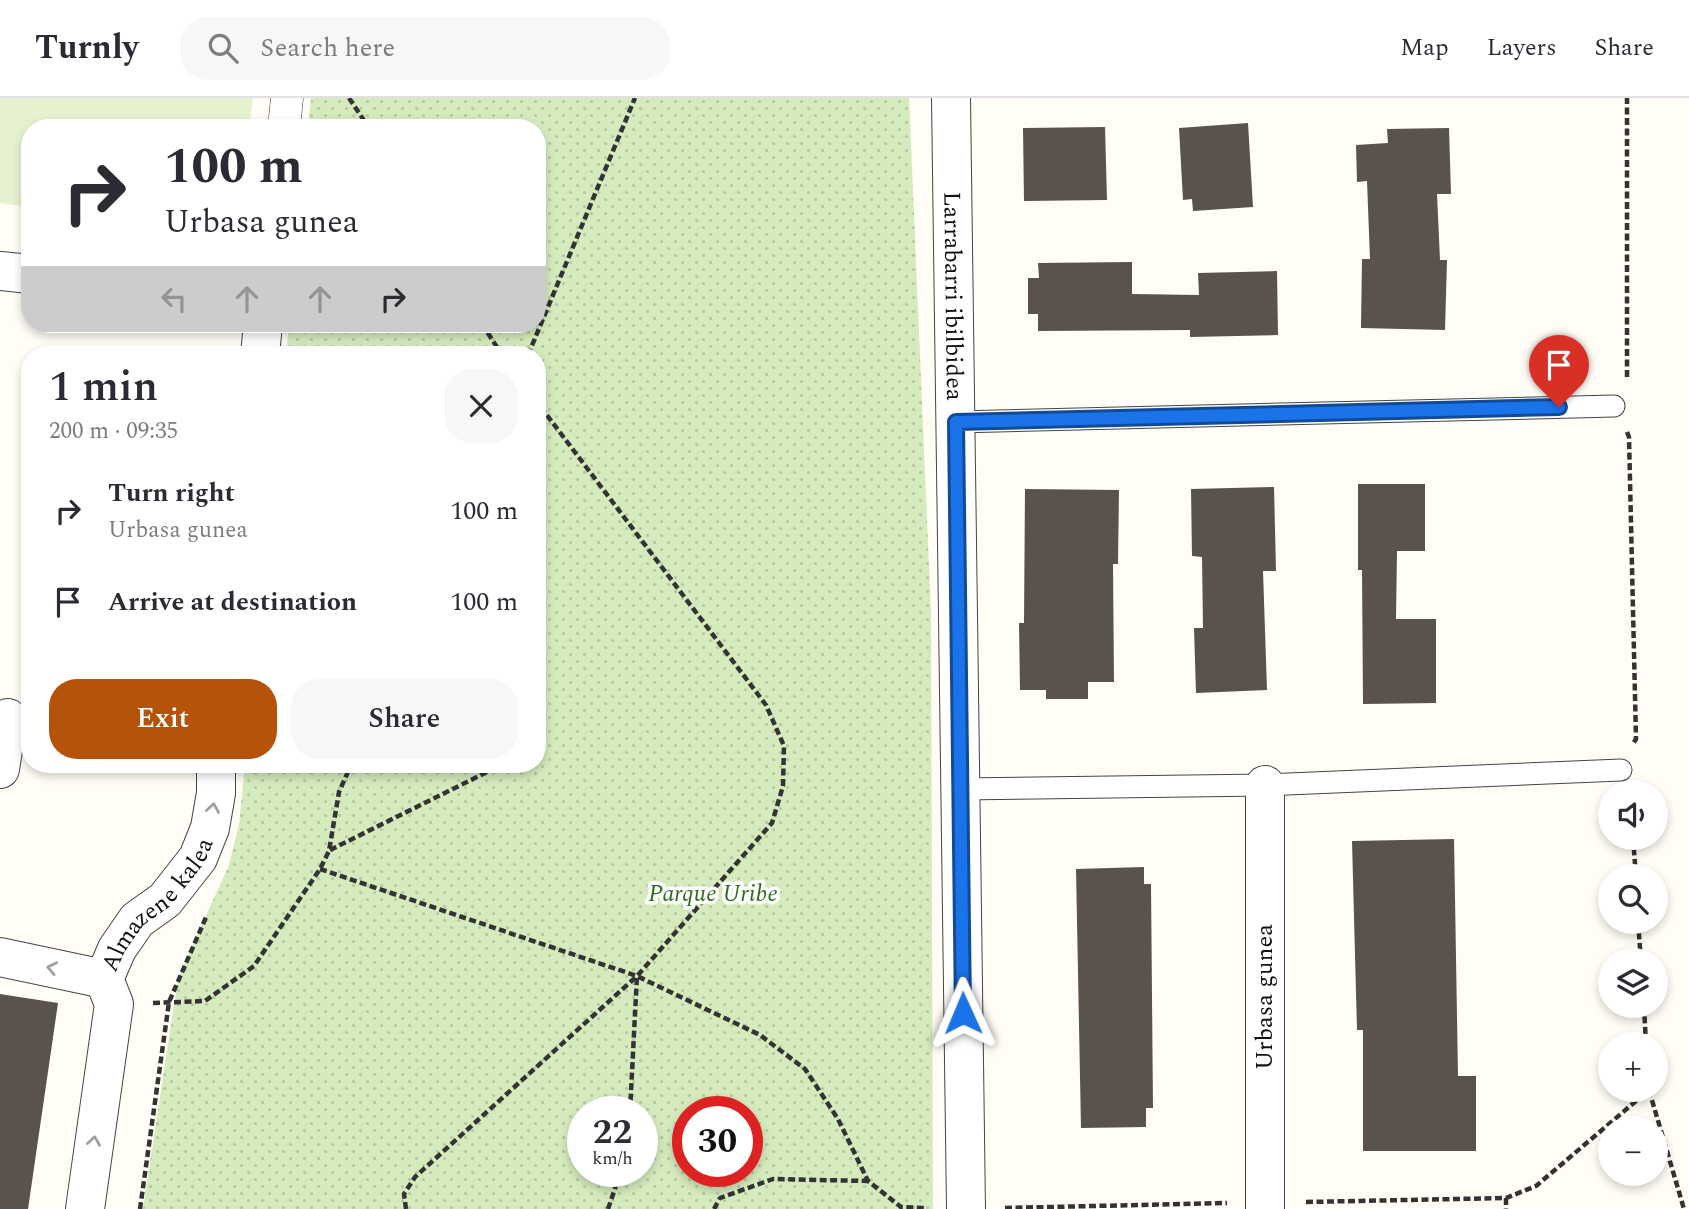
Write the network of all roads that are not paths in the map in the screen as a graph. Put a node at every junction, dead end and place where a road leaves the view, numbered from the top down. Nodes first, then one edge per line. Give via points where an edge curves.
1 (287, 98) edge
2 (951, 98) edge
3 (285, 119) edge
4 (0, 271) edge
5 (21, 273) edge
6 (1614, 406) road end
7 (956, 422) junction
8 (13, 718) edge
9 (0, 769) edge
10 (1621, 770) road end
11 (216, 773) edge
12 (1265, 785) junction
13 (960, 789) junction
14 (0, 957) edge
15 (109, 992) junction
16 (85, 1209) edge
17 (966, 1209) edge
18 (1265, 1209) edge

1 - 3 street
2 - 7 street, Larrabarri ibilbidea
4 - 5 street
6 - 7 lane
7 - 13 street, Larrabarri ibilbidea
8 - 9 street
10 - 12 lane
15 -> 11 street, Almazene kalea via 117,949 137,920 165,900 198,858 210,828
12 - 13 lane
12 - 18 street, Urbasa gunea
13 - 17 street, Larrabarri ibilbidea
15 -> 14 street
16 -> 15 street, Almazene kalea

